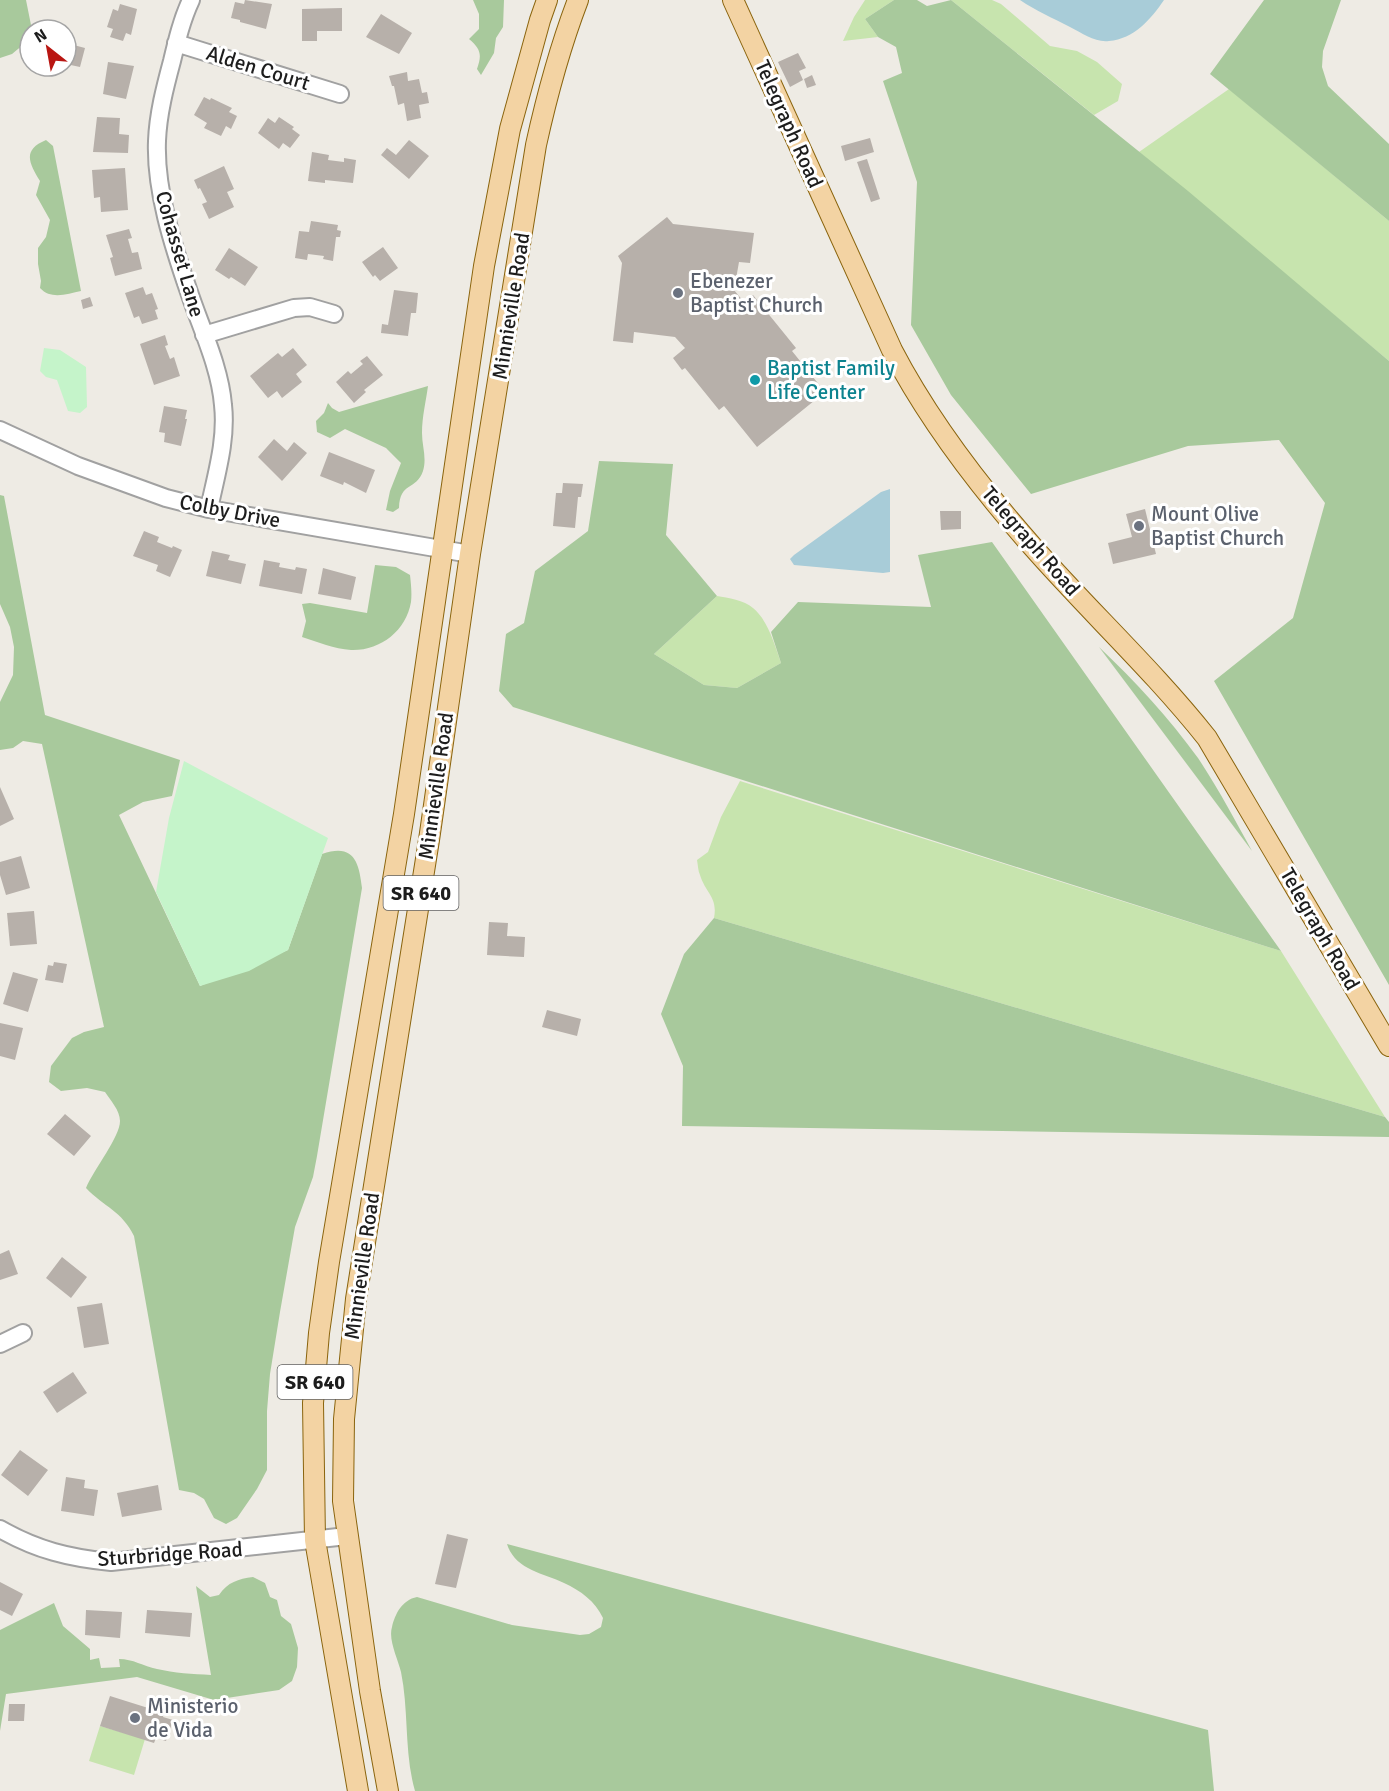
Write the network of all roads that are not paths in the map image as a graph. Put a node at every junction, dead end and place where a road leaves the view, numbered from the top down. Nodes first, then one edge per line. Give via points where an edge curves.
1 (191, 0) edge
2 (547, 0) edge
3 (578, 0) edge
4 (733, 0) edge
5 (176, 43) junction
6 (340, 94) dead end
7 (334, 314) dead end
8 (204, 335) junction
9 (0, 430) edge
10 (209, 509) junction
11 (444, 550) junction
12 (470, 554) junction
13 (1389, 1046) edge
14 (23, 1333) dead end
15 (0, 1344) edge
16 (0, 1529) edge
17 (346, 1536) junction
18 (315, 1540) junction
19 (358, 1791) edge
20 (388, 1791) edge

1 - 5 street, Cohasset Lane
2 - 11 main road, Minnieville Road / SR 640 via 498,187
3 - 12 main road, Minnieville Road / SR 640 via 561,47 536,145
4 - 13 main road, Telegraph Road via 892,350 921,403 1032,547 1178,701 1208,738
5 - 6 street, Alden Court
5 - 8 street, Cohasset Lane via 158,125 158,177 176,257
7 - 8 street via 310,307 294,308
8 - 10 street, Cohasset Lane via 221,389 224,416
9 - 10 street, Colby Drive via 127,485
10 - 11 street, Colby Drive
11 - 12 street, Colby Drive
11 - 18 main road, Minnieville Road / SR 640 via 319,1333 313,1403
12 - 17 main road, Minnieville Road / SR 640 via 356,1299 343,1447
14 - 15 street
16 - 18 street, Sturbridge Road via 55,1554 111,1562
17 - 18 street, Sturbridge Road
17 - 20 main road, Minnieville Road / SR 640
18 - 19 main road, Minnieville Road / SR 640

